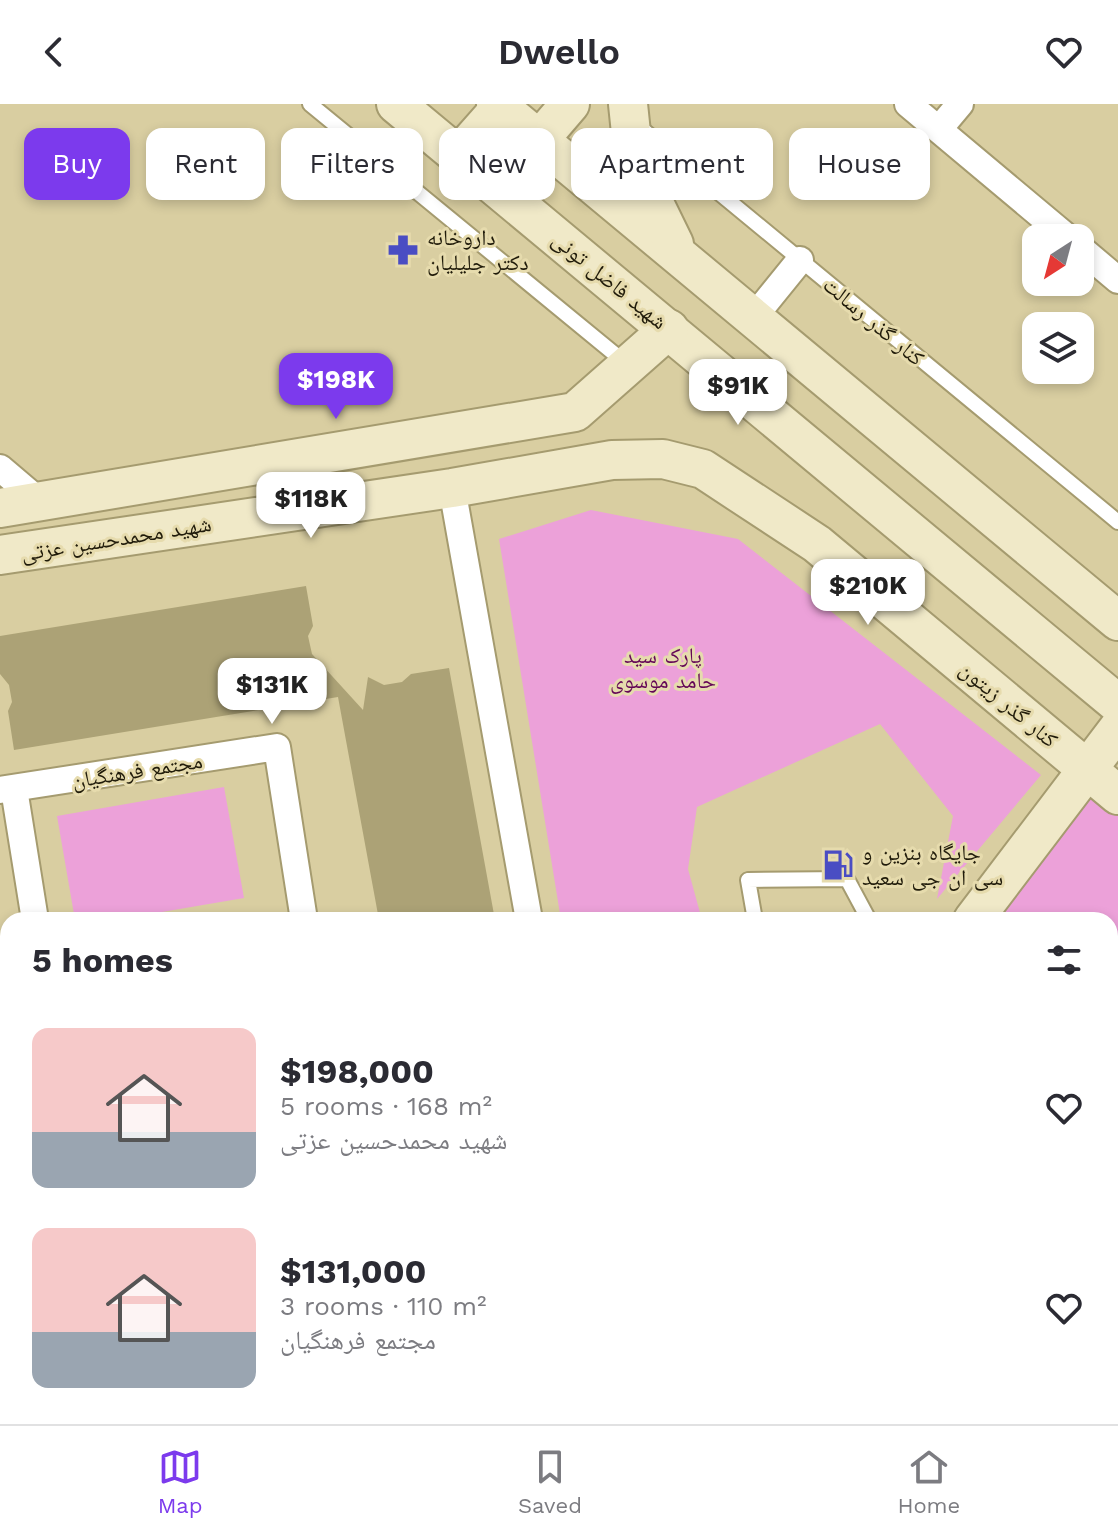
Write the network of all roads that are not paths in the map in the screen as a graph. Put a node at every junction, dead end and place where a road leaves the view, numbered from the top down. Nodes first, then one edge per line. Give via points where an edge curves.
1 (310, 104) edge
2 (396, 104) edge
3 (570, 104) edge
4 (908, 104) edge
5 (960, 104) edge
6 (500, 105) edge
7 (629, 112) edge
8 (481, 128) edge
9 (526, 128) edge
10 (551, 128) edge
11 (939, 129) junction
12 (439, 140) edge
13 (555, 153) edge
14 (513, 200) edge
15 (1051, 224) edge
16 (681, 258) junction
17 (800, 260) junction
18 (1094, 260) edge
19 (1118, 280) edge
20 (753, 318) junction
21 (669, 329) junction
22 (628, 365) junction
23 (575, 412) junction
24 (612, 460) junction
25 (0, 468) edge
26 (452, 488) junction
27 (40, 502) junction
28 (0, 508) edge
29 (1118, 522) edge
30 (0, 555) edge
31 (1118, 621) edge
32 (1118, 704) edge
33 (1118, 729) edge
34 (1087, 769) junction
35 (7, 790) edge
36 (1118, 795) edge
37 (33, 912) edge
38 (303, 912) edge
39 (528, 912) edge
40 (754, 912) edge
41 (865, 912) edge
42 (979, 912) edge

1 - 22 lane
2 - 12 main road, شهید فاضل تونی
3 - 10 main road
4 - 11 street
5 - 11 street
6 - 8 main road
6 - 9 main road
7 - 16 main road via 634,162
7 - 17 lane, کنار گذر رسالت
11 - 15 street
13 - 16 main road
14 - 21 main road, شهید فاضل تونی
16 - 20 main road
17 - 20 street
17 - 29 lane, کنار گذر رسالت
18 - 19 street
20 - 31 main road
21 - 22 main road
21 - 32 main road, شهید فاضل تونی
22 - 23 main road
23 - 24 main road
23 - 27 main road
24 - 26 main road, شهید محمدحسین عزتی
24 - 34 main road, کنار گذر زیتون via 663,459 703,469 817,544
25 - 27 street
26 - 30 main road, شهید محمدحسین عزتی
26 - 39 street
27 - 28 main road
33 - 34 main road
34 - 36 main road, کنار گذر زیتون
34 - 42 main road
35 - 37 street, مجتمع فرهنگیان
35 - 38 street, مجتمع فرهنگیان via 277,747
40 - 41 lane via 748,880 847,879

